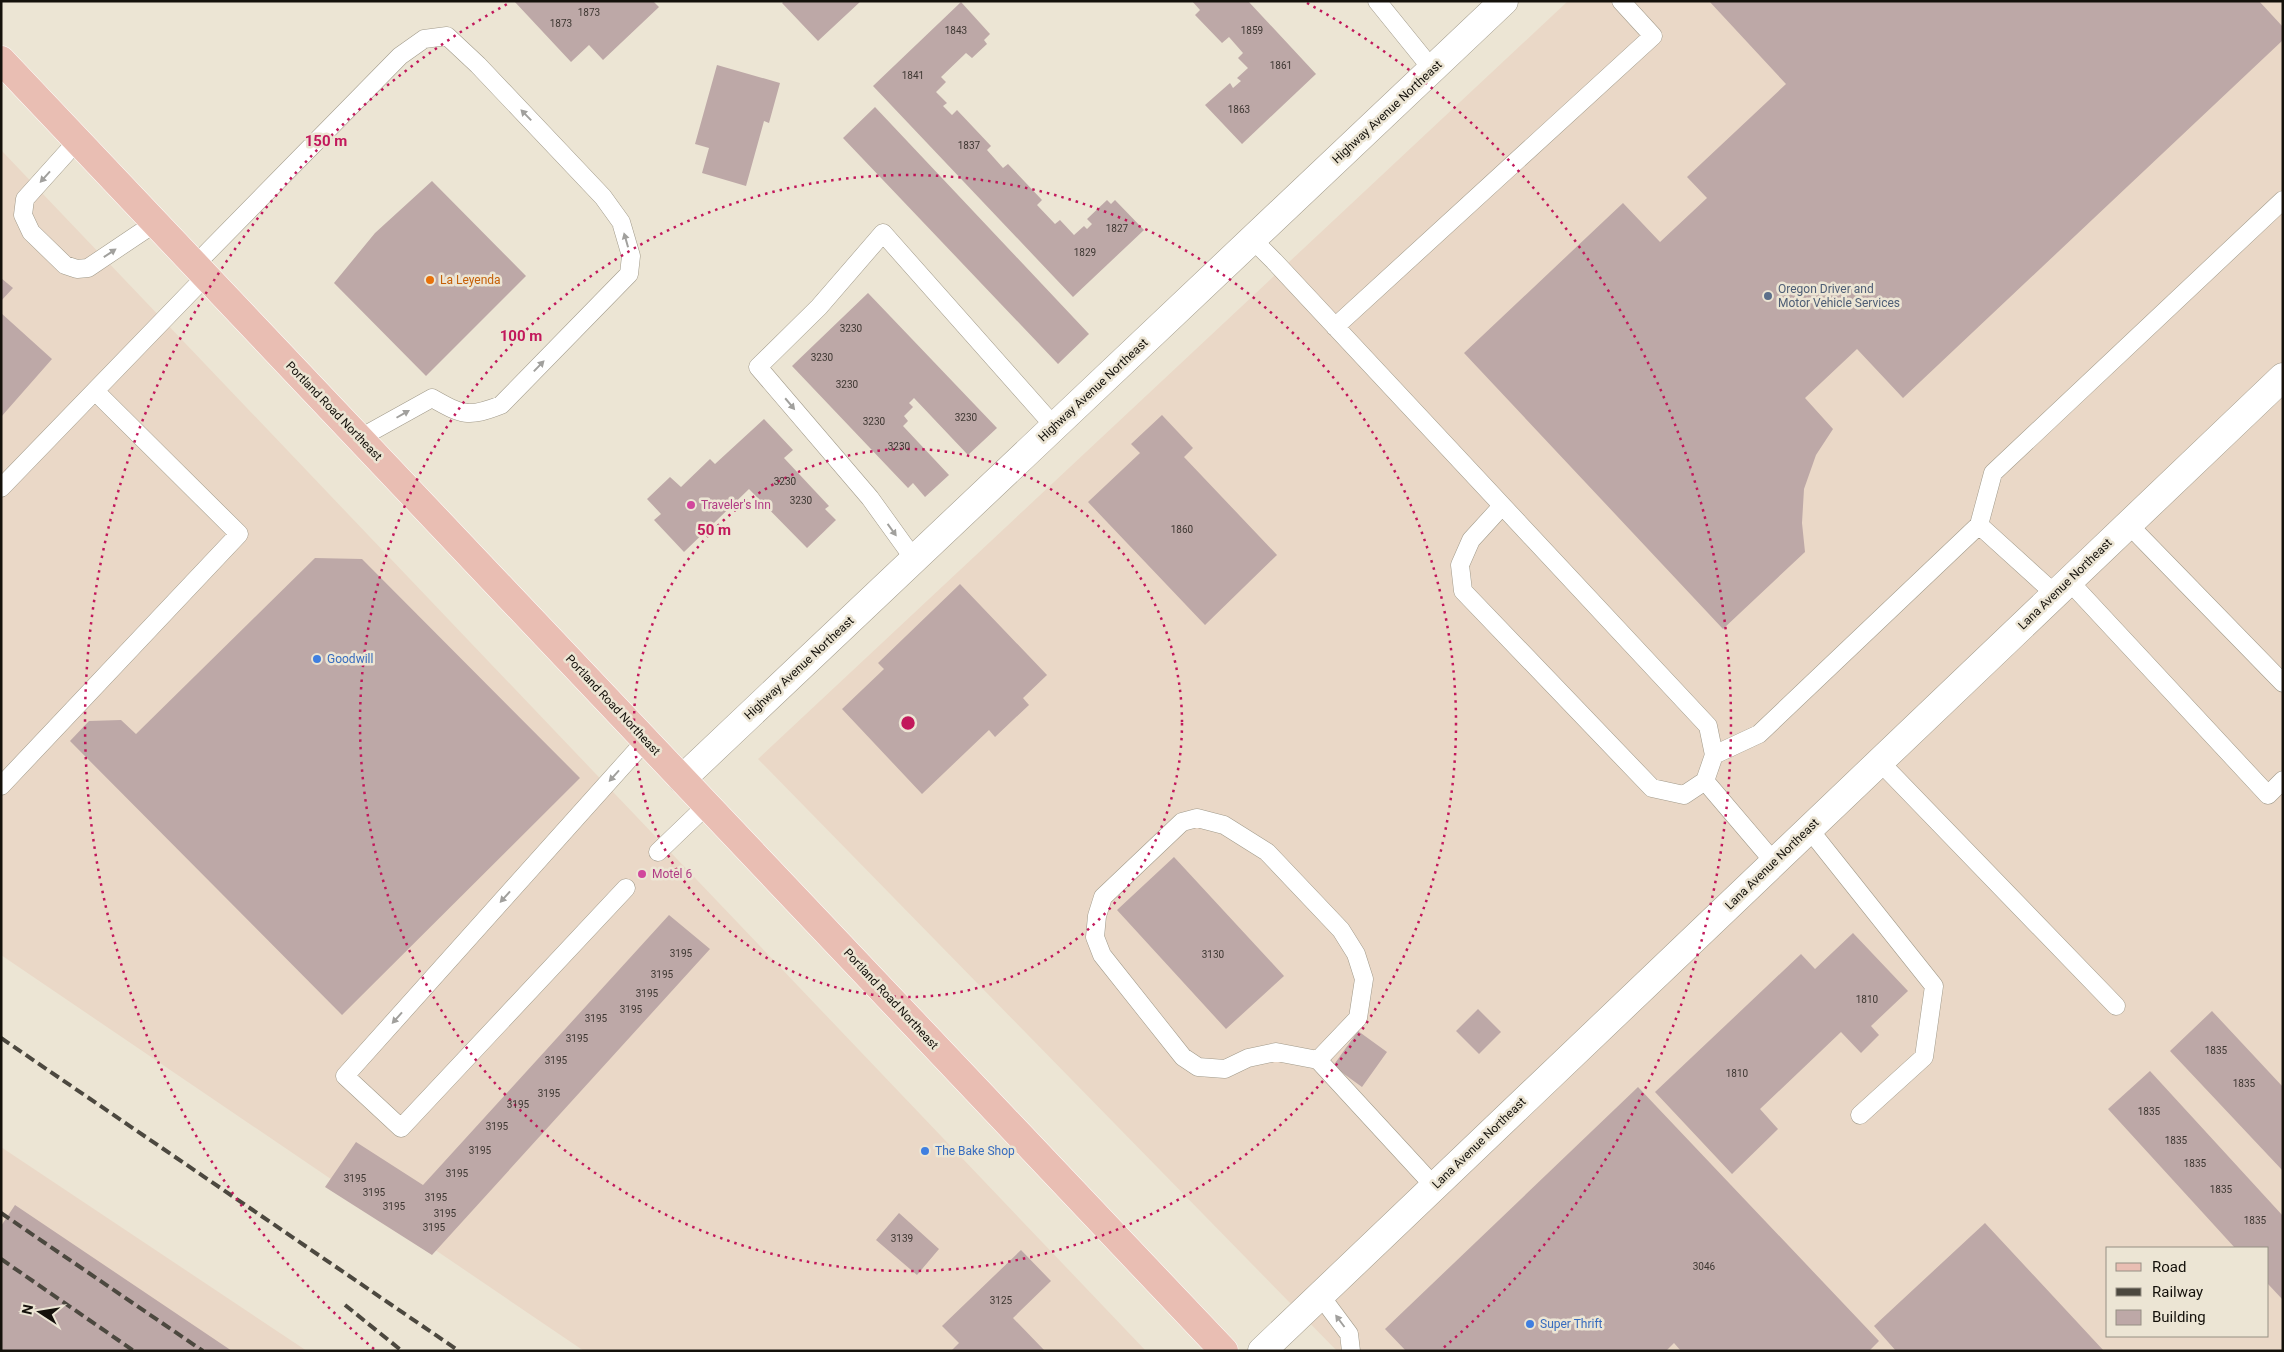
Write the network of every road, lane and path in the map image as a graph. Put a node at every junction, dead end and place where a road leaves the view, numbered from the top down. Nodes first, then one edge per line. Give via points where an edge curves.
1 (1376, 1) edge
2 (1621, 1) edge
3 (1496, 4) edge
4 (1, 60) edge
5 (1432, 69) junction
6 (78, 140) junction
7 (2283, 200) edge
8 (156, 222) junction
9 (1252, 239) junction
10 (200, 270) junction
11 (1335, 327) junction
12 (2283, 377) edge
13 (95, 391) junction
14 (1054, 426) junction
15 (360, 438) junction
16 (1, 488) edge
17 (1502, 506) junction
18 (2128, 524) junction
19 (1979, 525) junction
20 (914, 559) junction
21 (2062, 588) junction
22 (2283, 683) edge
23 (646, 740) junction
24 (1714, 755) junction
25 (1880, 762) junction
26 (682, 779) junction
27 (2283, 780) edge
28 (1705, 781) junction
29 (1, 786) edge
30 (707, 805) junction
31 (1809, 829) junction
32 (658, 852) dead end
33 (1774, 862) junction
34 (626, 888) dead end
35 (2116, 1006) dead end
36 (1318, 1060) junction
37 (1860, 1115) dead end
38 (1434, 1186) junction
39 (1320, 1295) junction
40 (1224, 1351) edge
41 (1262, 1351) edge
42 (1351, 1351) edge

1 - 5 lane
2 - 11 lane via 1653,36
3 - 5 street, Highway Avenue Northeast
4 - 6 main road, Portland Road Northeast
5 - 9 street, Highway Avenue Northeast
6 - 8 main road, Portland Road Northeast
6 -> 8 lane via 25,199 23,215 31,232 65,265 77,269 88,268
7 - 19 lane via 1993,473
8 - 10 main road, Portland Road Northeast
9 - 11 lane
9 - 14 street, Highway Avenue Northeast
10 - 13 lane
10 - 15 main road, Portland Road Northeast
15 -> 10 lane via 432,398 456,413 479,414 501,405 629,274 631,256 621,222 603,196 485,72 447,36 424,40 400,56
11 - 17 lane
12 - 18 street, Lana Avenue Northeast
13 - 16 lane
13 - 29 lane via 239,534
14 - 20 street, Highway Avenue Northeast
14 -> 20 lane via 883,233 819,307 758,367 870,498
15 - 23 main road, Portland Road Northeast
17 - 24 lane via 1708,726
17 - 28 lane via 1471,540 1460,565 1463,591 1652,788 1684,795
18 - 21 street, Lana Avenue Northeast
18 - 22 lane
19 - 21 lane
19 - 24 lane via 1759,734
20 - 26 street, Highway Avenue Northeast
21 - 25 street, Lana Avenue Northeast
21 - 27 lane via 2268,795
23 - 26 main road, Portland Road Northeast
23 -> 34 lane via 345,1076 401,1128
24 - 28 lane
25 - 31 street, Lana Avenue Northeast
25 - 35 lane
26 - 30 main road, Portland Road Northeast
28 - 33 lane
30 - 32 lane
30 - 40 main road, Portland Road Northeast
31 - 33 street, Lana Avenue Northeast
31 - 37 lane via 1934,986 1924,1057
33 - 38 street, Lana Avenue Northeast
36 - 36 lane via 1276,1052 1248,1058 1226,1069 1198,1067 1183,1057 1102,955 1095,937 1102,897 1182,822 1197,818 1224,825 1267,852 1341,930 1356,954 1364,979 1358,1018
36 - 38 lane
38 - 39 street, Lana Avenue Northeast
39 - 41 street, Lana Avenue Northeast
42 -> 39 lane via 1349,1334

